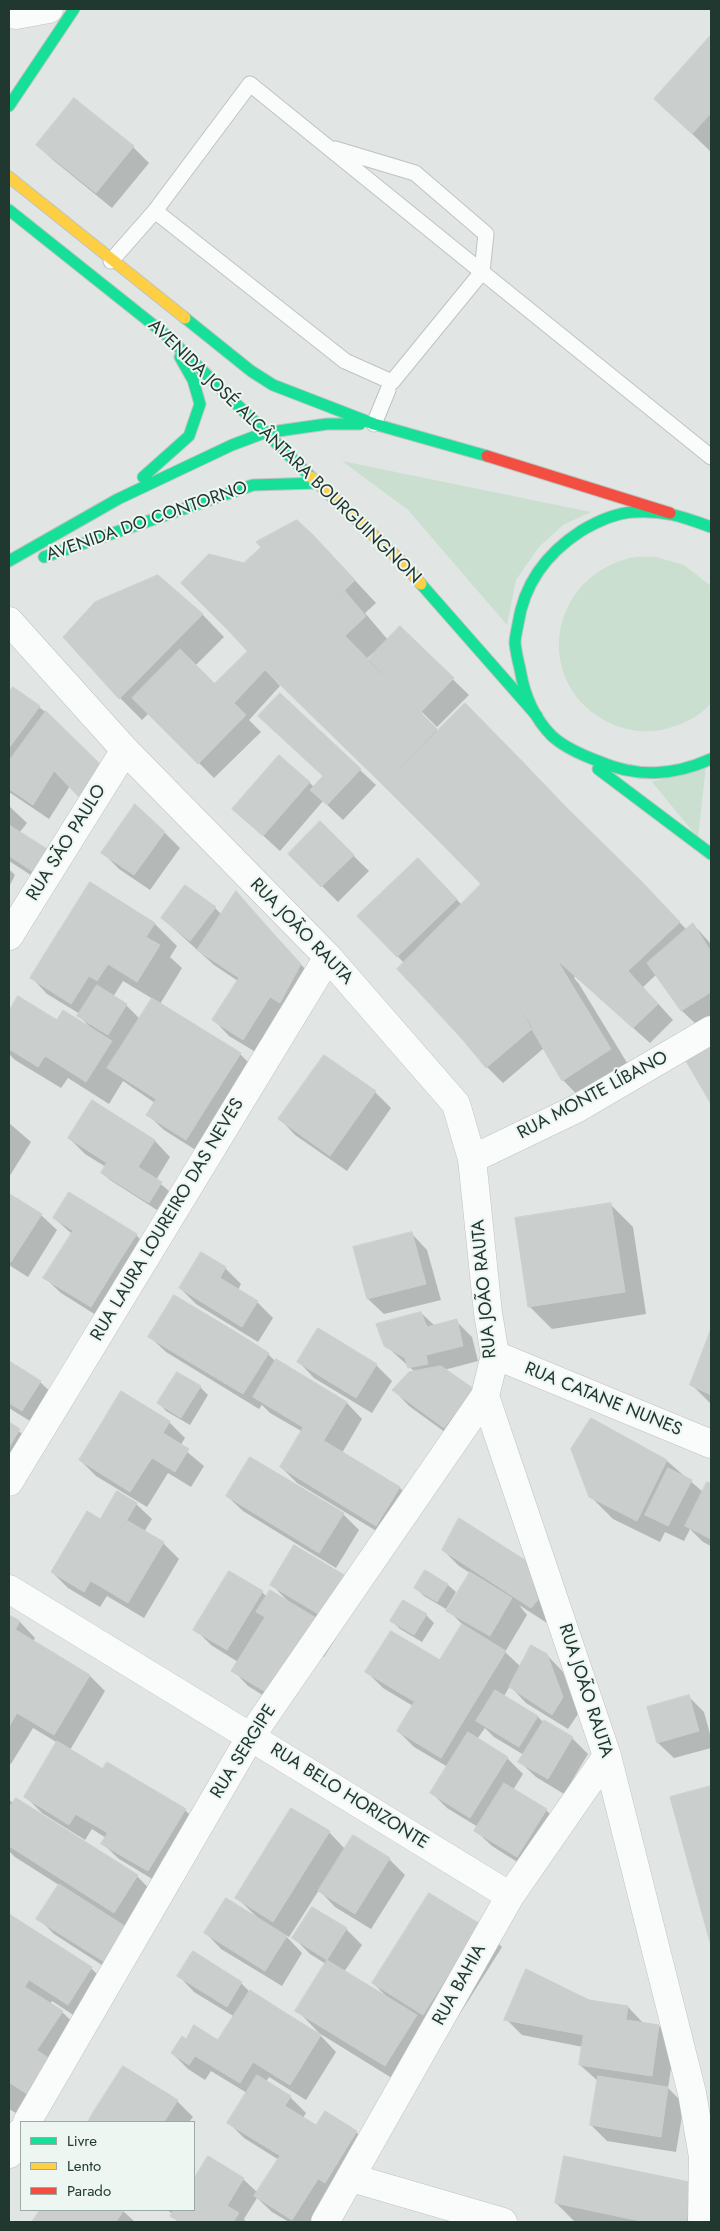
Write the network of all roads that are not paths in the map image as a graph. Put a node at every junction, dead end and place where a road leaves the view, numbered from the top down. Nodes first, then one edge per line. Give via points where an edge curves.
1 (48, 9) edge
2 (74, 9) edge
3 (9, 14) edge
4 (9, 106) edge
5 (326, 146) junction
6 (9, 177) edge
7 (9, 210) edge
8 (155, 210) junction
9 (111, 260) junction
10 (482, 272) junction
11 (166, 335) junction
12 (388, 390) dead end
13 (374, 424) junction
14 (264, 433) junction
15 (711, 457) edge
16 (318, 483) junction
17 (118, 499) junction
18 (670, 513) junction
19 (711, 528) edge
20 (9, 561) edge
21 (9, 568) edge
22 (9, 621) edge
23 (537, 716) junction
24 (558, 740) junction
25 (125, 750) junction
26 (711, 758) edge
27 (711, 854) edge
28 (9, 936) edge
29 (328, 957) junction
30 (711, 1030) edge
31 (472, 1159) junction
32 (495, 1355) junction
33 (485, 1396) junction
34 (711, 1444) edge
35 (9, 1482) edge
36 (9, 1589) edge
37 (251, 1736) junction
38 (607, 1756) junction
39 (510, 1896) junction
40 (28, 2121) edge
41 (20, 2134) edge
42 (9, 2154) edge
43 (352, 2178) junction
44 (325, 2222) edge
45 (502, 2222) edge
46 (702, 2222) edge

1 - 3 street
2 - 4 main road
5 - 8 lane via 250,84
5 - 10 lane
5 - 10 lane via 414,174 486,234
6 - 9 main road, AVENIDA JOSÉ ALCÂNTARA BOURGUINGNON
7 - 11 main road, AVENIDA JOSÉ ALCÂNTARA BOURGUINGNON
8 - 9 lane
8 - 10 lane via 345,361 392,382
9 - 13 main road, AVENIDA JOSÉ ALCÂNTARA BOURGUINGNON via 250,371 273,385
10 - 15 lane
11 - 14 main road, AVENIDA JOSÉ ALCÂNTARA BOURGUINGNON
11 - 17 main road via 193,380 200,404 189,436
12 - 13 lane
13 - 14 main road, AVENIDA DO CONTORNO via 327,424
13 - 18 main road, AVENIDA JOSÉ ALCÂNTARA BOURGUINGNON
14 - 16 main road, AVENIDA JOSÉ ALCÂNTARA BOURGUINGNON
14 - 17 main road, AVENIDA DO CONTORNO
16 - 21 main road, AVENIDA DO CONTORNO via 253,485
16 - 23 main road, AVENIDA JOSÉ ALCÂNTARA BOURGUINGNON via 400,560
17 - 20 main road, AVENIDA DO CONTORNO
18 - 19 main road via 700,521
18 - 23 main road via 638,511 594,522 567,538 536,572 522,599 515,644 519,675
22 - 25 street, RUA JOÃO RAUTA
23 - 24 main road
24 - 26 main road via 613,768 643,775 690,769
24 - 27 main road
25 - 28 street, RUA SÃO PAULO
25 - 29 street, RUA JOÃO RAUTA
29 - 31 street, RUA JOÃO RAUTA via 456,1104
29 - 35 street, RUA LAURA LOUREIRO DAS NEVES
30 - 31 street, RUA MONTE LÍBANO via 576,1109
31 - 32 street, RUA JOÃO RAUTA
32 - 33 street, RUA JOÃO RAUTA
32 - 34 street, RUA CATANE NUNES
33 - 37 street, RUA SERGIPE
33 - 38 street, RUA JOÃO RAUTA
36 - 37 street, RUA BELO HORIZONTE
37 - 39 street, RUA BELO HORIZONTE
37 - 40 street, RUA SERGIPE
38 - 39 street, RUA BAHIA
38 - 46 street, RUA JOÃO RAUTA via 692,2093 703,2157
39 - 43 street, RUA BAHIA
41 - 42 street
43 - 44 street, RUA BAHIA
43 - 45 street

